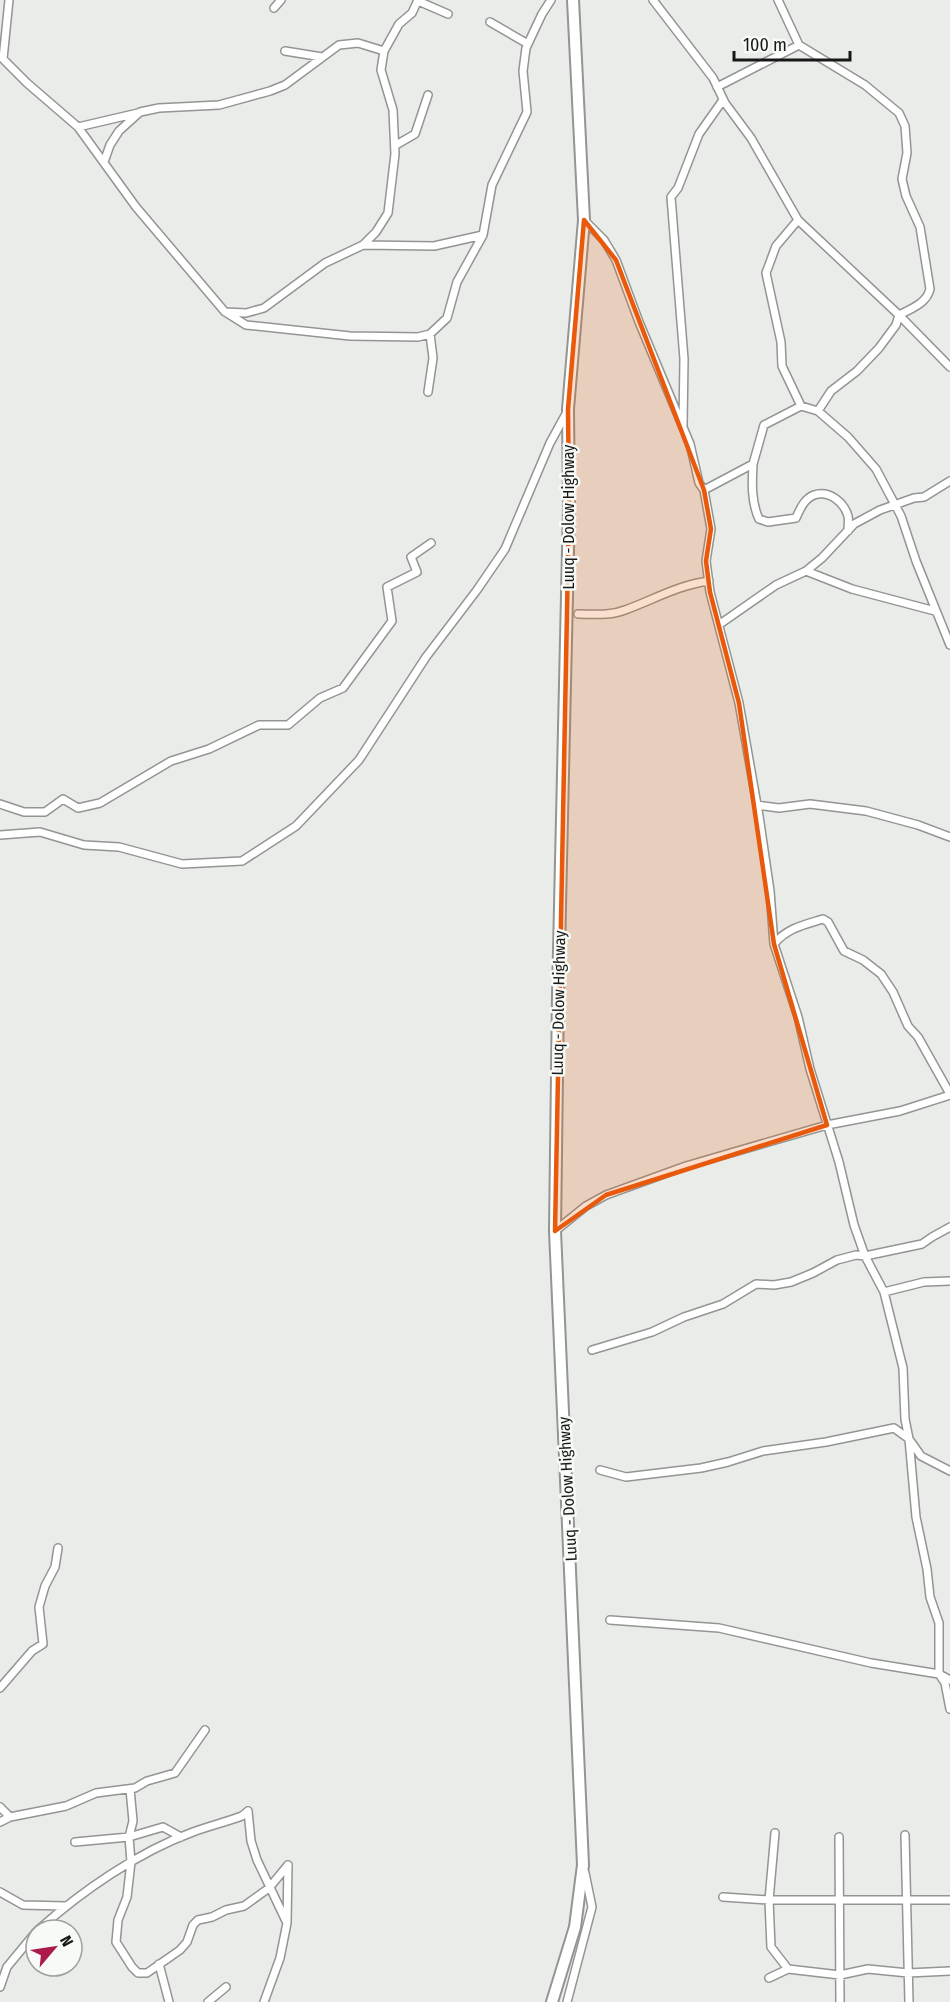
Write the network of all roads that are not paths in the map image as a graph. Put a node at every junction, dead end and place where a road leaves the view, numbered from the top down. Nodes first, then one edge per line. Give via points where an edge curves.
1 (9, 0) edge
2 (281, 0) edge
3 (418, 0) edge
4 (551, 0) edge
5 (573, 0) edge
6 (653, 0) edge
7 (778, 0) edge
8 (274, 8) dead end
9 (448, 14) dead end
10 (490, 22) dead end
11 (528, 44) junction
12 (799, 45) junction
13 (285, 51) dead end
14 (384, 51) junction
15 (322, 57) junction
16 (717, 87) junction
17 (428, 94) dead end
18 (723, 100) junction
19 (140, 112) junction
20 (78, 127) junction
21 (396, 145) junction
22 (104, 162) junction
23 (584, 220) junction
24 (798, 220) junction
25 (483, 235) junction
26 (363, 245) junction
27 (225, 312) junction
28 (899, 315) junction
29 (430, 334) junction
30 (950, 367) edge
31 (428, 392) dead end
32 (801, 406) junction
33 (568, 409) junction
34 (818, 411) junction
35 (683, 429) junction
36 (753, 464) junction
37 (950, 481) edge
38 (704, 490) junction
39 (895, 504) junction
40 (848, 531) junction
41 (431, 543) dead end
42 (806, 572) junction
43 (709, 581) junction
44 (935, 611) junction
45 (578, 614) dead end
46 (720, 624) junction
47 (950, 645) edge
48 (0, 804) edge
49 (757, 805) junction
50 (0, 835) edge
51 (950, 837) edge
52 (774, 944) junction
53 (950, 1094) edge
54 (827, 1125) junction
55 (950, 1227) edge
56 (555, 1231) junction
57 (865, 1256) junction
58 (950, 1281) edge
59 (884, 1292) junction
60 (591, 1350) dead end
61 (909, 1439) junction
62 (600, 1470) dead end
63 (950, 1471) edge
64 (58, 1548) dead end
65 (610, 1620) dead end
66 (939, 1674) junction
67 (950, 1680) edge
68 (0, 1688) edge
69 (950, 1709) edge
70 (205, 1730) dead end
71 (130, 1789) junction
72 (0, 1807) edge
73 (10, 1817) junction
74 (0, 1822) edge
75 (775, 1833) dead end
76 (905, 1835) dead end
77 (129, 1837) junction
78 (181, 1837) junction
79 (839, 1837) dead end
80 (75, 1842) dead end
81 (131, 1863) junction
82 (584, 1865) junction
83 (269, 1888) junction
84 (0, 1892) edge
85 (723, 1897) dead end
86 (769, 1900) junction
87 (840, 1900) junction
88 (950, 1900) edge
89 (906, 1901) junction
90 (65, 1906) junction
91 (52, 1918) edge
92 (287, 1923) junction
93 (24, 1947) edge
94 (159, 1964) junction
95 (788, 1969) junction
96 (950, 1971) edge
97 (908, 1972) junction
98 (840, 1975) junction
99 (769, 1978) dead end
100 (0, 1987) edge
101 (226, 1987) dead end
102 (169, 2002) edge
103 (208, 2002) edge
104 (264, 2002) edge
105 (552, 2002) edge
106 (567, 2002) edge
107 (840, 2002) edge
108 (909, 2002) edge

1 - 20 street via 3,58
2 - 8 street
3 - 9 street
3 - 14 street
4 - 11 street
5 - 23 main road, Luuq - Dolow Highway
6 - 16 street
7 - 12 street
10 - 11 street
11 - 25 street via 523,71 526,112 492,185
12 - 16 street
12 - 28 street via 865,85 899,113 905,126 907,153 902,179 920,227 930,289 917,306
13 - 15 street
14 - 15 street via 350,43 339,45
14 - 21 street via 381,70 393,110
15 - 19 street via 285,85 270,91 219,105
16 - 18 street
17 - 21 street via 415,134
18 - 24 street via 751,138
18 - 35 street via 699,134 671,197 684,359
19 - 20 street
19 - 22 street via 119,131
20 - 22 street
21 - 26 street via 388,213
22 - 27 street via 136,207
23 - 33 main road, Luuq - Dolow Highway
23 - 35 street via 604,240 616,260
24 - 28 street
24 - 32 street via 776,246 766,273 781,342 782,366
25 - 26 street via 434,246
25 - 29 street via 457,282 447,318
26 - 27 street via 325,263 264,308 246,313
27 - 29 street via 246,325 350,336
28 - 30 street
28 - 34 street via 879,348 831,391
29 - 31 street via 433,358
32 - 34 street
32 - 36 street via 764,425
33 - 50 street via 505,549 426,657 359,760 296,826 242,861 182,864 119,847 84,845 40,832
33 - 56 main road, Luuq - Dolow Highway
34 - 39 street via 876,469
35 - 38 street
36 - 38 street
36 - 40 street via 752,483 759,519 768,522 795,518 804,503 815,495 829,495 840,501 848,516
37 - 39 street via 924,497
38 - 43 street via 711,529 706,561
39 - 40 street via 854,524
39 - 44 street
40 - 42 street
41 - 48 street via 411,557 417,572 387,587 392,621 343,688 320,699 288,725 259,725 171,761 100,802 78,808 63,799 45,812 24,812
42 - 44 street
42 - 46 street via 776,585
43 - 45 street via 665,593 623,611
43 - 46 street
44 - 47 street
46 - 49 street
49 - 51 street via 779,808 810,804 866,811
49 - 52 street
52 - 53 street via 782,934 800,926 823,919 828,922 844,951 881,974
52 - 54 street
53 - 54 street via 900,1111
54 - 56 street via 686,1166 606,1195
54 - 57 street
55 - 57 street via 922,1245
56 - 82 main road, Luuq - Dolow Highway
57 - 59 street
57 - 60 street via 837,1260 791,1282 756,1284 723,1304 652,1332
58 - 59 street via 924,1282
59 - 61 street via 903,1368
61 - 62 street via 894,1428 763,1451 700,1468 626,1477
61 - 63 street via 921,1456
61 - 66 street via 916,1517 930,1597 939,1623
64 - 68 street via 55,1568 39,1607 43,1644
65 - 66 street via 719,1628 871,1663
66 - 67 street
66 - 69 street via 945,1683
70 - 71 street via 176,1773
71 - 73 street
71 - 77 street
72 - 73 street
73 - 74 street
75 - 86 street
76 - 89 street
77 - 78 street via 163,1827
77 - 80 street
77 - 81 street
78 - 81 street
78 - 83 street via 248,1811 250,1841
79 - 87 street
81 - 90 street
81 - 94 street via 116,1942 138,1973 147,1973
82 - 105 main road, Luuq - Dolow Highway via 575,1927
82 - 106 street via 592,1907
83 - 92 street
83 - 92 street via 288,1865
83 - 94 street via 244,1906 198,1920 180,1950
84 - 90 street via 23,1905
85 - 86 street
86 - 87 street
86 - 95 street via 771,1947
87 - 89 street
87 - 98 street
88 - 89 street
89 - 97 street
90 - 91 street
92 - 104 street via 280,1958
93 - 100 street via 7,1967
94 - 102 street
95 - 98 street
95 - 99 street
96 - 97 street
97 - 98 street via 868,1969
97 - 108 street
98 - 107 street
101 - 103 street

